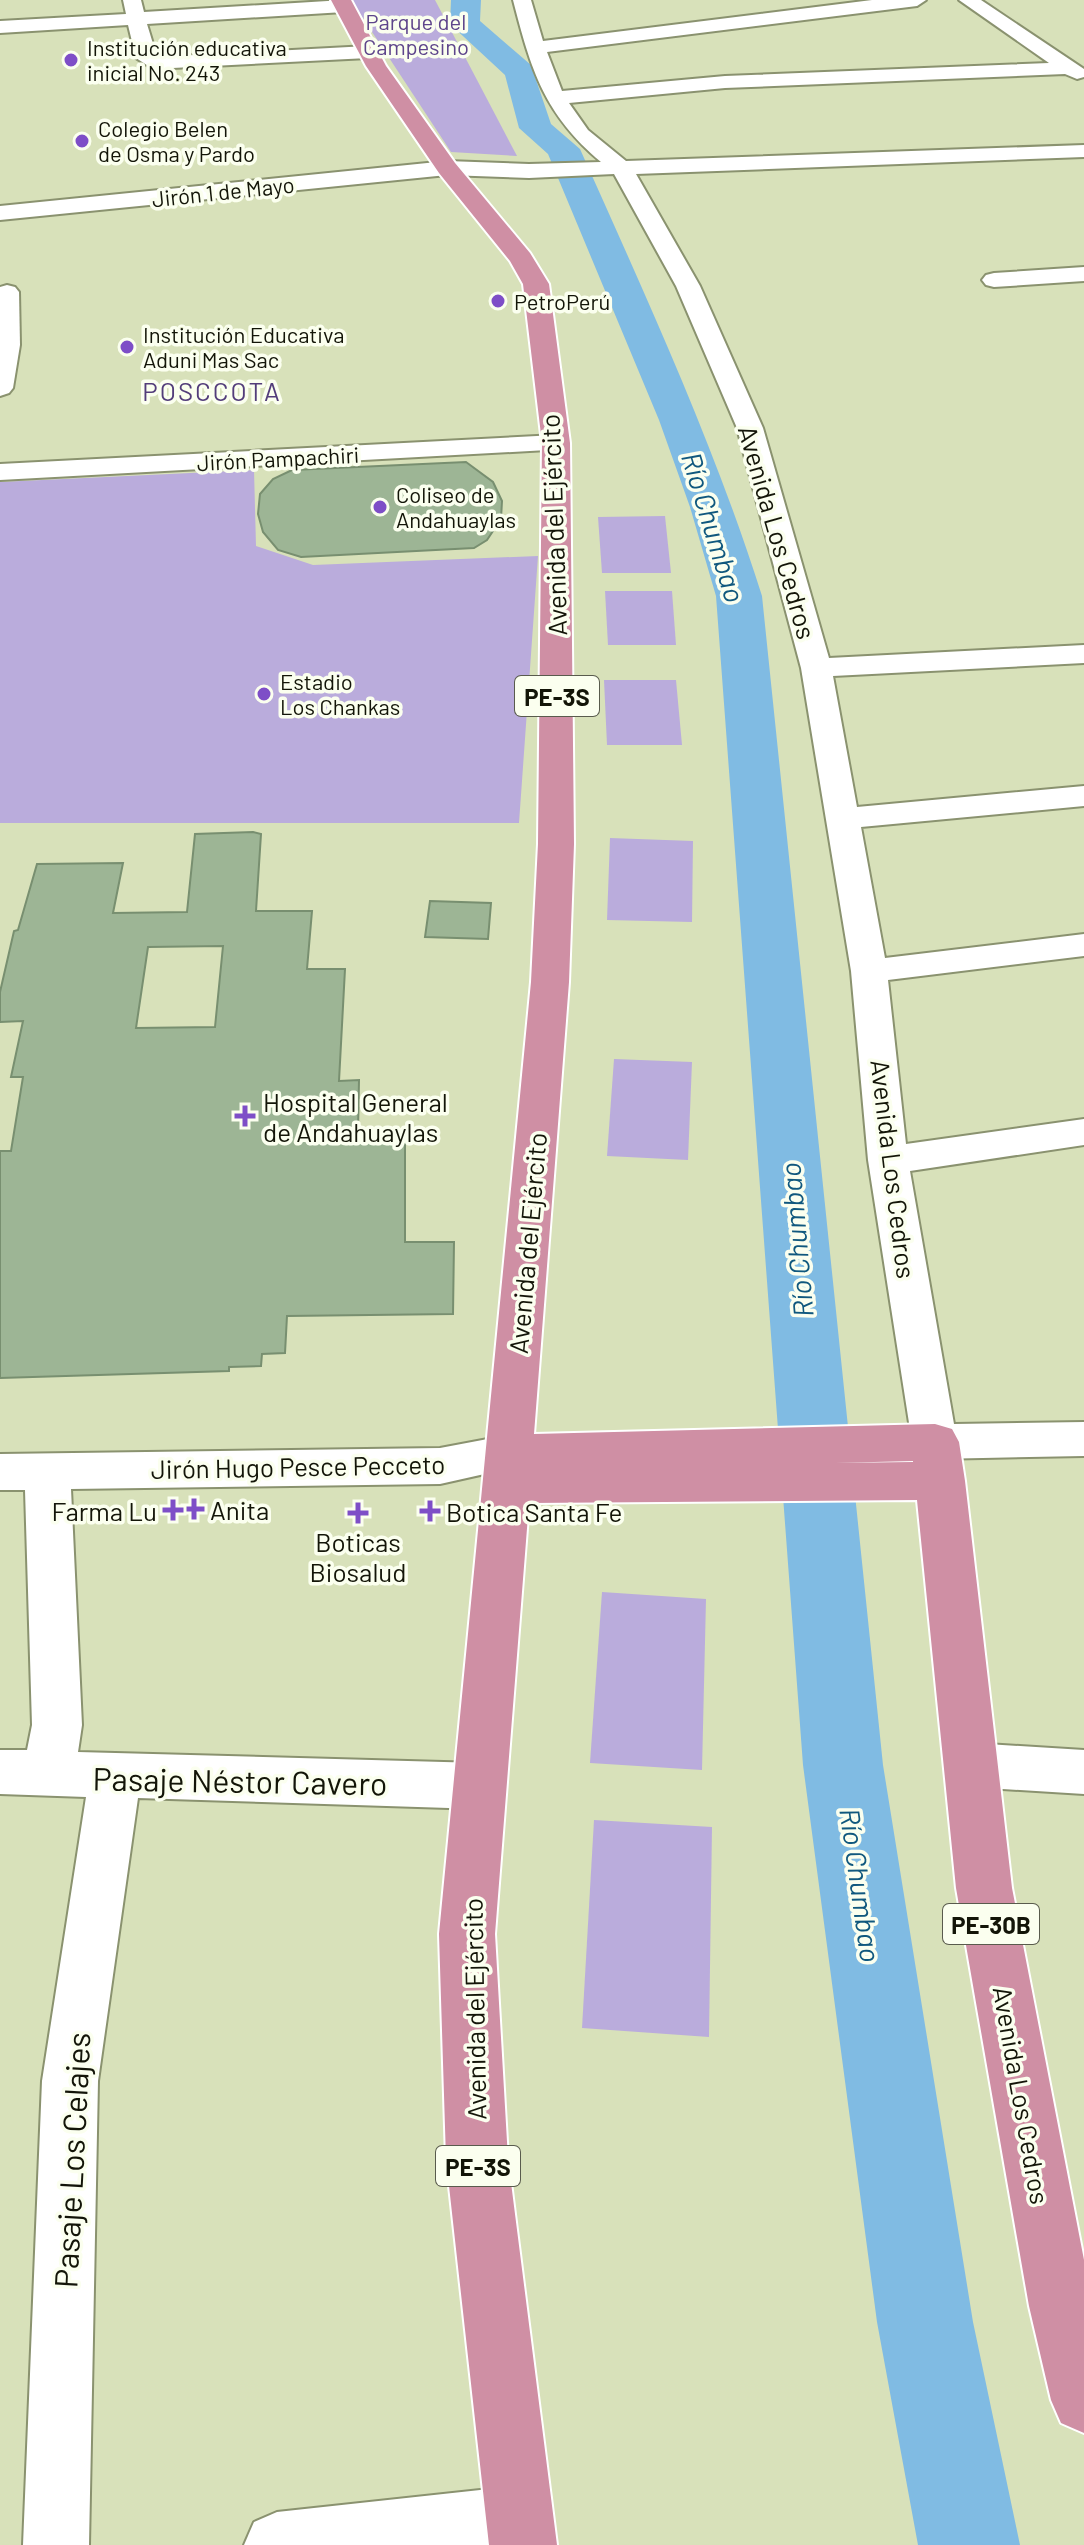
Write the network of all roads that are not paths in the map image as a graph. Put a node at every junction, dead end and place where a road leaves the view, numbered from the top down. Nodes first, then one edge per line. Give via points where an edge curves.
1 (522, 0) edge
2 (917, 0) edge
3 (968, 0) edge
4 (342, 3) edge
5 (135, 9) edge
6 (0, 27) edge
7 (535, 48) junction
8 (368, 52) junction
9 (1075, 67) edge
10 (555, 98) junction
11 (1084, 151) edge
12 (614, 166) junction
13 (447, 168) junction
14 (0, 213) edge
15 (1084, 274) edge
16 (994, 280) dead end
17 (7, 292) dead end
18 (0, 388) edge
19 (556, 443) junction
20 (0, 472) edge
21 (1084, 654) edge
22 (816, 668) junction
23 (1084, 796) edge
24 (841, 819) junction
25 (1084, 945) edge
26 (869, 971) junction
27 (1084, 1132) edge
28 (888, 1160) junction
29 (1084, 1439) edge
30 (920, 1462) junction
31 (507, 1468) junction
32 (47, 1470) junction
33 (0, 1472) edge
34 (971, 1765) junction
35 (1084, 1772) edge
36 (24, 1773) edge
37 (115, 1777) junction
38 (480, 1786) junction
39 (1084, 2400) edge
40 (521, 2532) edge
41 (56, 2545) edge
42 (277, 2545) edge

1 - 7 street, Avenida Los Cedros
2 - 7 street
3 - 9 street
4 - 5 street
4 - 8 highway, Avenida del Ejército / PE-3S
5 - 6 street
5 - 8 street via 146,58 153,63
7 - 10 street, Avenida Los Cedros
8 - 13 highway, Avenida del Ejército / PE-3S
9 - 10 street via 725,82
10 - 12 street, Avenida Los Cedros
11 - 12 street, Jirón 1 de Mayo
12 - 13 street, Jirón 1 de Mayo
12 - 22 street, Avenida Los Cedros via 641,199 688,286 750,428
13 - 14 street, Jirón 1 de Mayo
13 - 19 highway, Avenida del Ejército / PE-3S via 536,284
15 - 16 street
17 - 18 street via 8,345
19 - 20 street, Jirón Pampachiri
19 - 31 highway, Avenida del Ejército / PE-3S via 551,967
21 - 22 street
22 - 24 street, Avenida Los Cedros
23 - 24 street
24 - 26 street, Avenida Los Cedros
25 - 26 street
26 - 28 street, Avenida Los Cedros
27 - 28 street
28 - 30 street, Avenida Los Cedros
29 - 30 street
30 - 31 highway
30 - 34 highway, Avenida Los Cedros / PE-30B
31 - 32 street, Jirón Hugo Pesce Pecceto
31 - 38 highway, Avenida del Ejército / PE-3S
32 - 33 street, Jirón Hugo Pesce Pecceto
32 - 36 street via 57,1725
34 - 35 street
34 - 39 highway, Avenida Los Cedros / PE-30B via 984,1888 1061,2306
36 - 37 street, Pasaje Néstor Cavero
37 - 38 street, Pasaje Néstor Cavero
37 - 41 street, Pasaje Los Celajes via 70,2081
38 - 40 highway, Avenida del Ejército / PE-3S via 467,1934 477,2159
40 - 42 street

